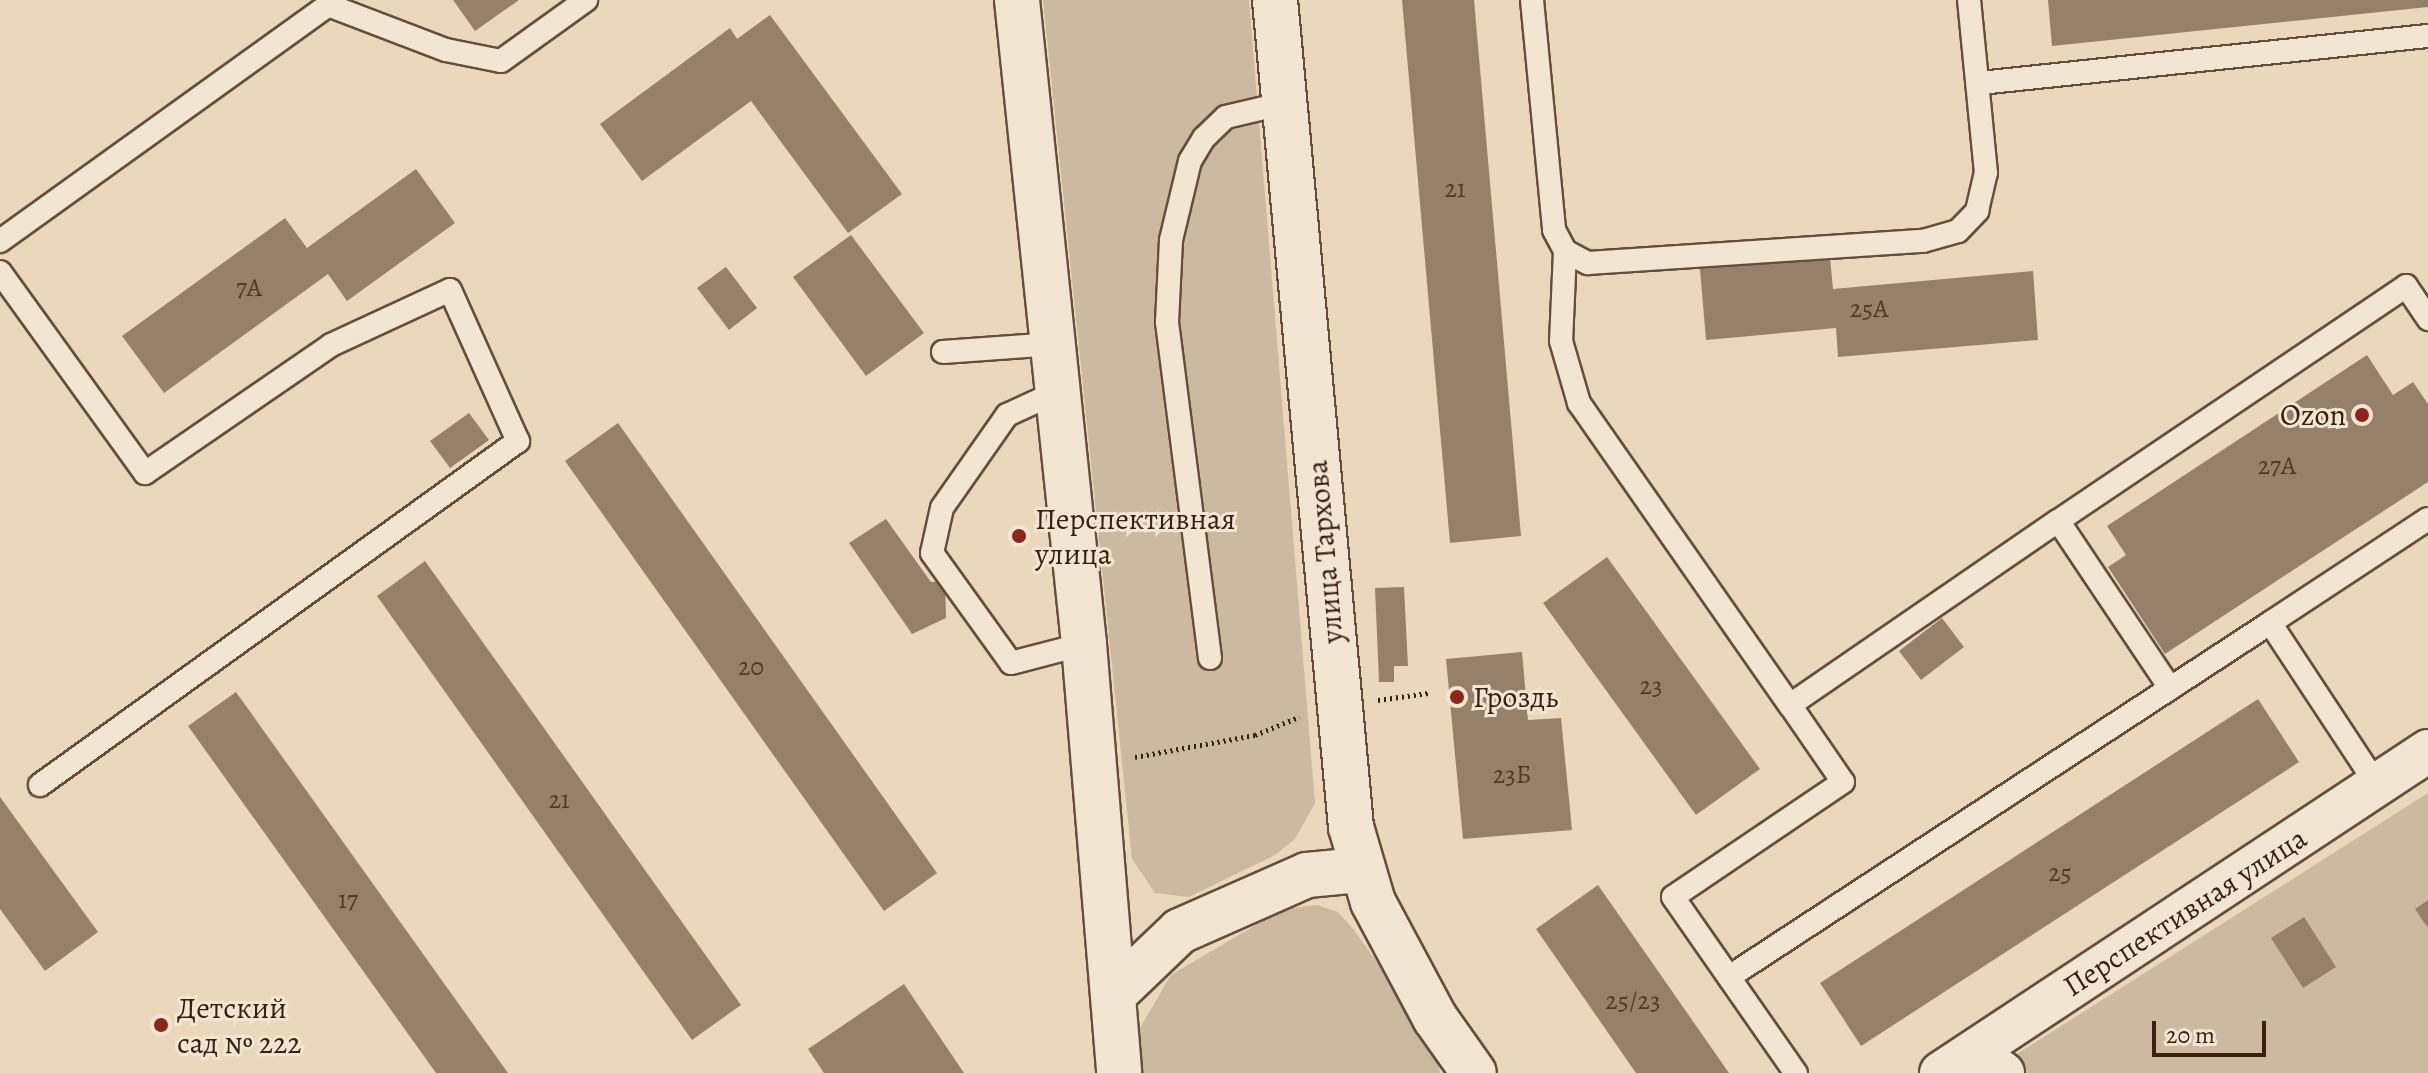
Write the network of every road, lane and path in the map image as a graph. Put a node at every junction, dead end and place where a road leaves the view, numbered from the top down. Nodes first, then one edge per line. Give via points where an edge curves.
1 (586, 0) edge
2 (1017, 0) edge
3 (1275, 0) edge
4 (1532, 0) edge
5 (1969, 0) edge
6 (2428, 36) edge
7 (1980, 83) junction
8 (1285, 103) junction
9 (0, 241) edge
10 (1565, 251) junction
11 (0, 272) edge
12 (2428, 319) edge
13 (1054, 344) junction
14 (943, 352) dead end
15 (1057, 392) junction
16 (2428, 519) edge
17 (2058, 521) junction
18 (2270, 623) junction
19 (1084, 644) junction
20 (1210, 658) dead end
21 (2170, 688) junction
22 (1429, 693) dead end
23 (1373, 700) dead end
24 (1790, 705) junction
25 (1315, 711) dead end
26 (2428, 751) edge
27 (1127, 757) dead end
28 (40, 785) dead end
29 (2377, 785) junction
30 (1360, 870) junction
31 (1729, 977) junction
32 (1114, 994) junction
33 (1972, 1066) edge
34 (1119, 1073) edge
35 (1474, 1073) edge
36 (1796, 1073) edge

1 - 9 lane via 501,61 446,50 328,5
2 - 13 main road
3 - 8 main road, улица Тархова
4 - 10 lane via 1554,230
5 - 7 lane
6 - 7 lane
7 - 10 lane via 1986,173 1977,211 1958,231 1923,241 1588,263
8 - 20 lane via 1226,117 1204,138 1190,161 1171,240 1167,322
8 - 30 main road, улица Тархова via 1346,792
10 - 24 lane via 1561,341 1579,403
11 - 28 lane via 145,473 331,345 450,290 518,441
12 - 17 lane via 2406,286
13 - 14 lane
13 - 15 main road
15 - 19 main road
15 - 19 lane via 1007,415 942,508 932,553 1011,663
16 - 18 lane
17 - 21 lane
17 - 24 lane
18 - 21 lane
18 - 29 lane
19 - 32 main road
21 - 31 lane
22 - 23 path
24 - 31 lane via 1843,782 1673,897
25 - 27 path via 1255,735
26 - 29 street, Перспективная улица
29 - 33 street, Перспективная улица
30 - 32 main road via 1307,875 1180,931
30 - 35 main road, улица Тархова via 1435,1018
31 - 36 lane
32 - 34 main road

